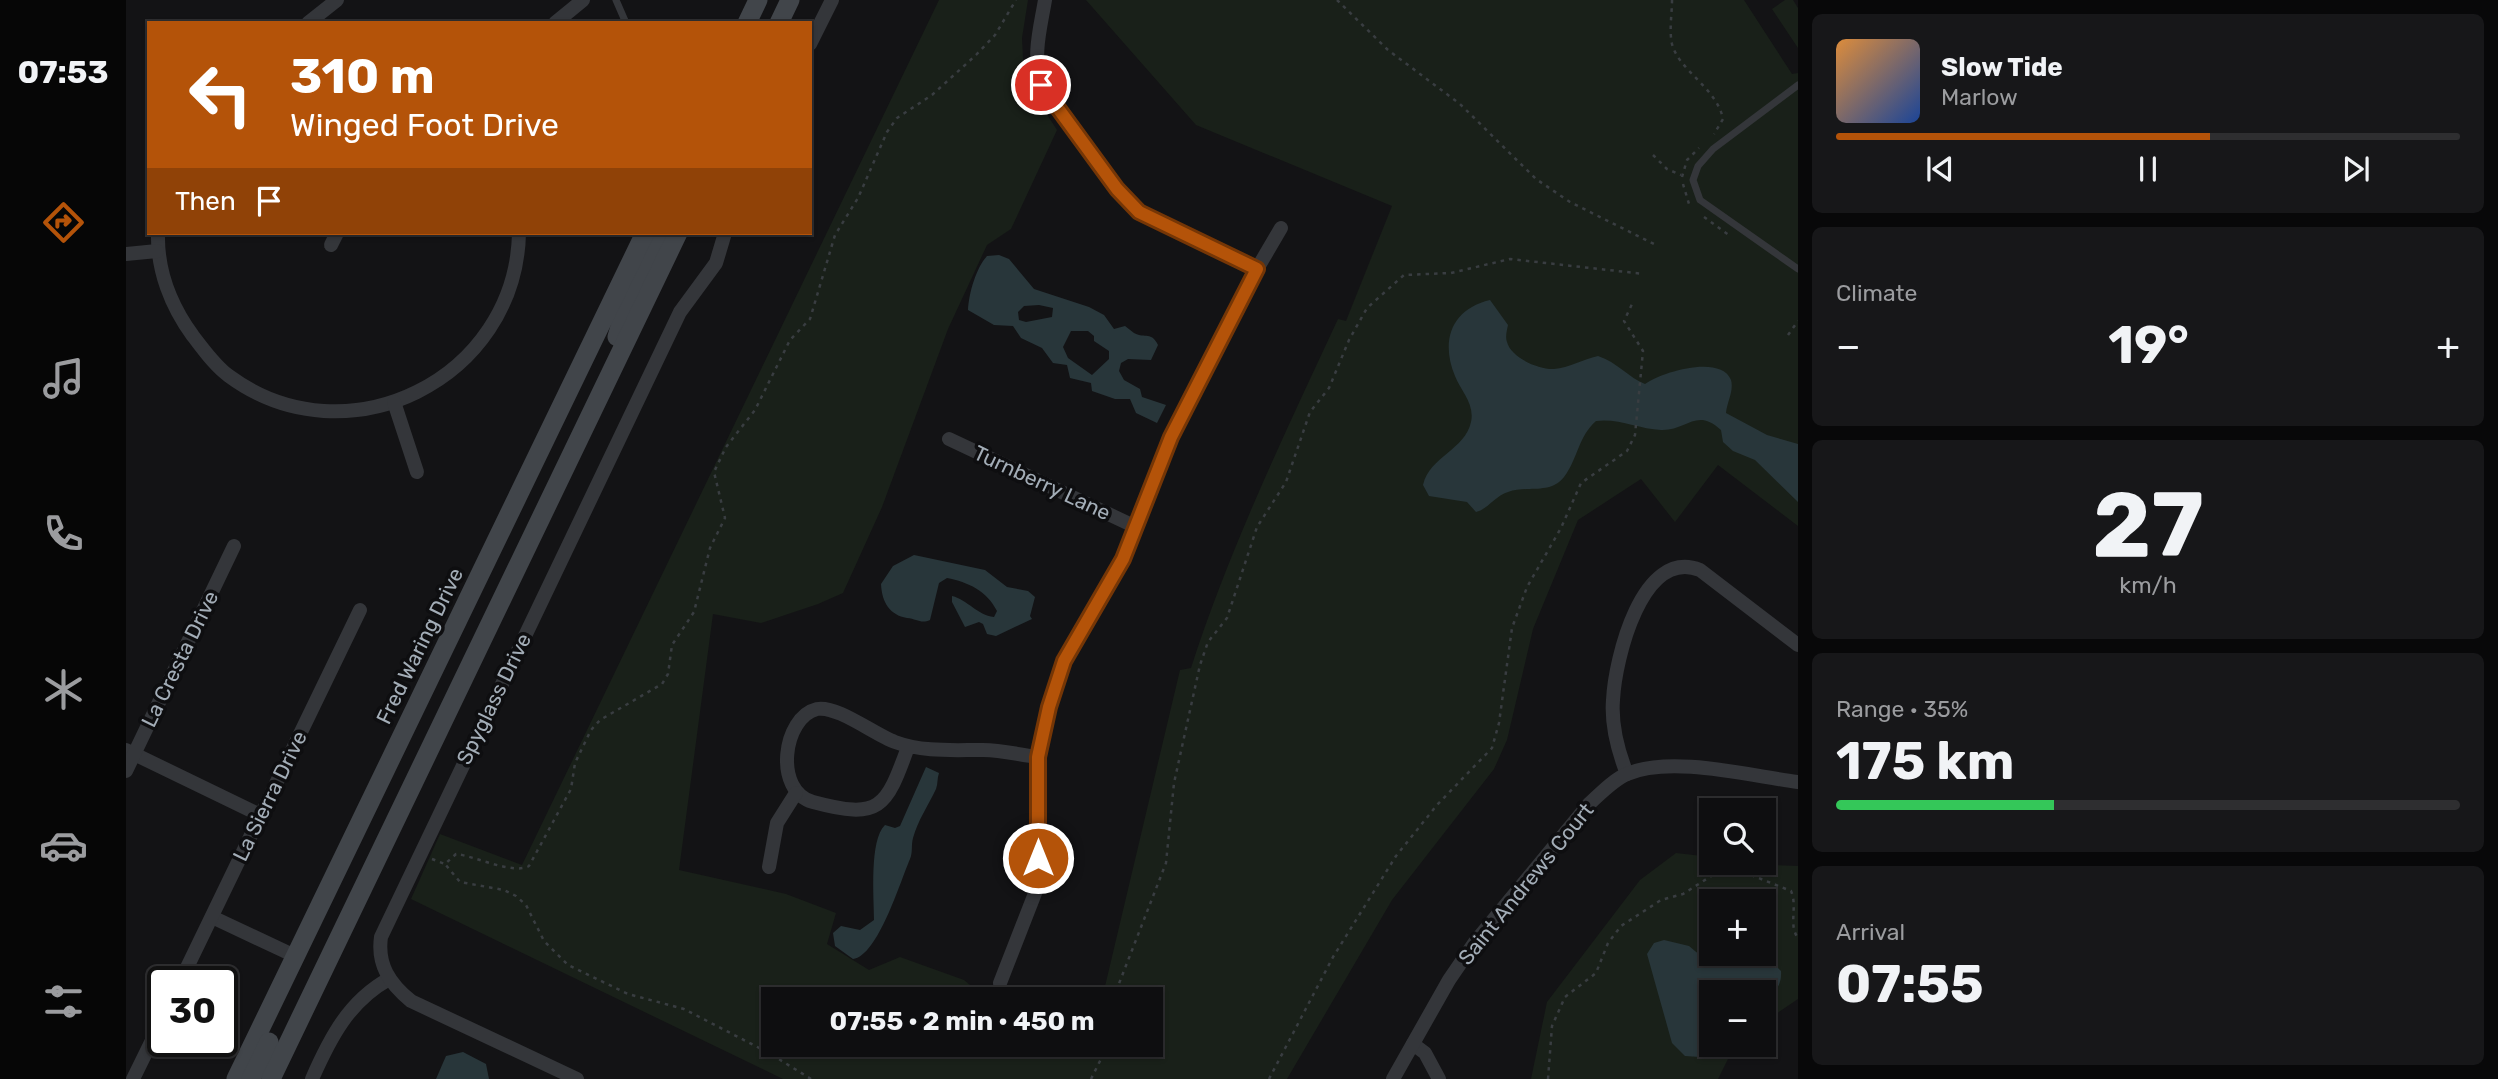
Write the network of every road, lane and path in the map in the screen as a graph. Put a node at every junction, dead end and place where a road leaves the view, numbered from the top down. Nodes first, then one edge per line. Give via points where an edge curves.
1 (337, 0) edge
2 (583, 0) edge
3 (616, 0) edge
4 (758, 0) edge
5 (790, 0) edge
6 (832, 0) edge
7 (1016, 0) edge
8 (1045, 0) edge
9 (1338, 0) edge
10 (1672, 0) edge
11 (781, 14) edge
12 (310, 21) edge
13 (557, 21) edge
14 (625, 21) edge
15 (748, 21) edge
16 (812, 40) edge
17 (1798, 85) edge
18 (1714, 135) dead end
19 (1704, 143) dead end
20 (1653, 155) dead end
21 (1682, 176) junction
22 (1281, 228) dead end
23 (158, 235) edge
24 (519, 235) edge
25 (644, 235) edge
26 (659, 235) edge
27 (677, 235) edge
28 (723, 235) edge
29 (1737, 240) dead end
30 (1656, 245) dead end
31 (158, 251) junction
32 (126, 254) edge
33 (1257, 269) junction
34 (1798, 269) edge
35 (1644, 274) dead end
36 (1633, 302) dead end
37 (1798, 321) edge
38 (1788, 335) dead end
39 (605, 383) junction
40 (394, 402) junction
41 (949, 439) dead end
42 (417, 472) dead end
43 (1136, 527) junction
44 (234, 546) dead end
45 (360, 610) dead end
46 (1798, 645) edge
47 (908, 747) junction
48 (130, 752) edge
49 (1038, 757) junction
50 (126, 771) edge
51 (1627, 774) junction
52 (1798, 782) edge
53 (796, 793) junction
54 (260, 816) junction
55 (769, 867) dead end
56 (212, 917) junction
57 (1798, 938) edge
58 (295, 956) junction
59 (188, 966) edge
60 (389, 979) junction
61 (1000, 983) dead end
62 (1118, 987) edge
63 (1413, 1044) junction
64 (147, 1051) edge
65 (1102, 1057) edge
66 (133, 1079) edge
67 (236, 1079) edge
68 (251, 1079) edge
69 (271, 1079) edge
70 (312, 1079) edge
71 (576, 1079) edge
72 (811, 1079) edge
73 (1091, 1079) edge
74 (1269, 1079) edge
75 (1393, 1079) edge
76 (1439, 1079) edge
77 (1548, 1079) edge

1 - 12 street
2 - 13 street
3 - 14 lane
4 - 15 main road
5 - 11 main road
6 - 16 street
7 - 72 path via 995,35 976,55 932,95 897,117 887,132 858,198 835,235 810,319 790,340 755,410 726,447 714,472 724,525 710,548 694,612 672,645 662,684 591,730 575,763 571,789 529,866 516,870 456,854 445,864 460,883 504,890 522,900 544,941 568,965 628,994 684,1009
8 - 33 street via 1036,44 1041,85 1117,189 1139,212
9 - 30 path via 1406,65 1460,104 1536,179 1581,208
10 - 18 path via 1675,52 1722,112 1721,127
17 - 34 lane via 1713,149 1693,180 1700,200
19 - 21 path via 1687,160
20 - 21 path
21 - 29 path via 1685,200
22 - 33 street
23 - 31 street
24 - 40 street via 515,274 507,296 479,342 453,372
25 - 58 main road, Fred Waring Drive
26 - 39 main road via 626,306
27 - 39 main road
28 - 60 street, Spyglass Drive via 716,263 680,312 383,927 380,961
31 - 32 street
31 - 40 street via 183,322 227,375 275,402 325,413
33 - 43 street via 1171,437
35 - 62 path via 1510,259 1451,273 1404,275 1367,308 1329,388 1310,412 1286,482 1258,527 1227,618 1208,642 1199,665 1174,783 1166,863
36 - 74 path via 1624,321 1643,351 1635,435 1627,451 1581,483 1527,587 1512,628 1492,748 1396,856 1333,957
37 - 38 path
39 - 69 main road
40 - 42 street
41 - 43 street, Turnberry Lane
43 - 49 street via 1123,559 1064,661
44 - 48 street, La Cresta Drive
45 - 54 street, La Sierra Drive
46 - 51 street via 1700,569 1681,565 1662,572 1628,631 1617,674 1613,723
47 - 49 street via 994,750
47 - 53 street via 890,793 877,806 857,810 822,804
47 - 53 street via 825,709 812,711 792,735 787,778
48 - 50 street, La Cresta Drive
48 - 54 street
49 - 61 street via 1039,883
51 - 52 street, Saint Andrews Court via 1664,766
51 - 63 street, Saint Andrews Court via 1589,804 1475,942
53 - 55 street via 777,824
54 - 56 street, La Sierra Drive
56 - 58 street
56 - 59 street, La Sierra Drive
57 - 77 path via 1791,891 1746,873 1716,873 1683,894 1661,900 1620,926 1596,973 1565,997 1552,1026
58 - 67 main road, Fred Waring Drive
58 - 68 main road via 302,973
60 - 70 street via 369,990 333,1032
60 - 71 street via 411,1001
63 - 75 street, Saint Andrews Court
63 - 76 street
64 - 66 street
65 - 73 path

